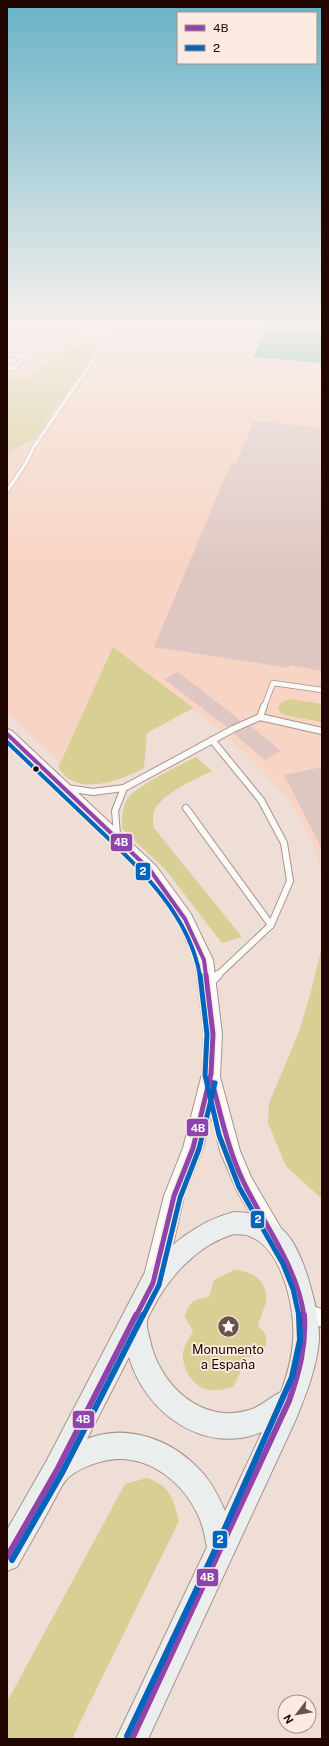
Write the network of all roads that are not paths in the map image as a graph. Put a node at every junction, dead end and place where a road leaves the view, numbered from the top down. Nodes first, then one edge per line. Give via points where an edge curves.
1 (61, 406) edge
2 (7, 491) edge
3 (322, 690) edge
4 (260, 717) junction
5 (322, 732) edge
6 (7, 734) edge
7 (212, 740) junction
8 (63, 787) junction
9 (124, 788) junction
10 (186, 808) dead end
11 (117, 838) junction
12 (271, 926) junction
13 (208, 985) junction
14 (210, 1074) junction
15 (278, 1241) junction
16 (153, 1283) junction
17 (313, 1315) edge
18 (134, 1321) junction
19 (289, 1401) junction
20 (57, 1470) junction
21 (222, 1549) junction
22 (7, 1557) edge
23 (132, 1739) edge

1 - 2 lane
3 - 4 lane via 273,683
4 - 5 lane
4 - 7 lane
6 - 8 street
7 - 9 lane
7 - 12 lane via 261,800 284,843 290,881
8 - 9 lane via 93,792
8 - 11 street
9 - 11 lane via 115,811
10 - 12 lane
11 - 13 street via 150,870 185,919 204,960
12 - 13 lane
13 - 14 street via 213,1034
14 - 15 street via 230,1151 244,1184
14 - 16 street via 193,1148 174,1196
15 - 16 main road via 252,1224 221,1226 188,1246
15 - 17 main road
16 - 18 main road
17 - 19 main road via 298,1379
18 - 19 main road via 145,1369 159,1391 176,1408 198,1420 222,1425 247,1424 269,1416
18 - 20 main road
19 - 21 main road
20 - 21 main road via 74,1458 111,1446 149,1450 167,1458 183,1470 197,1486 217,1526
20 - 22 main road
21 - 23 main road

